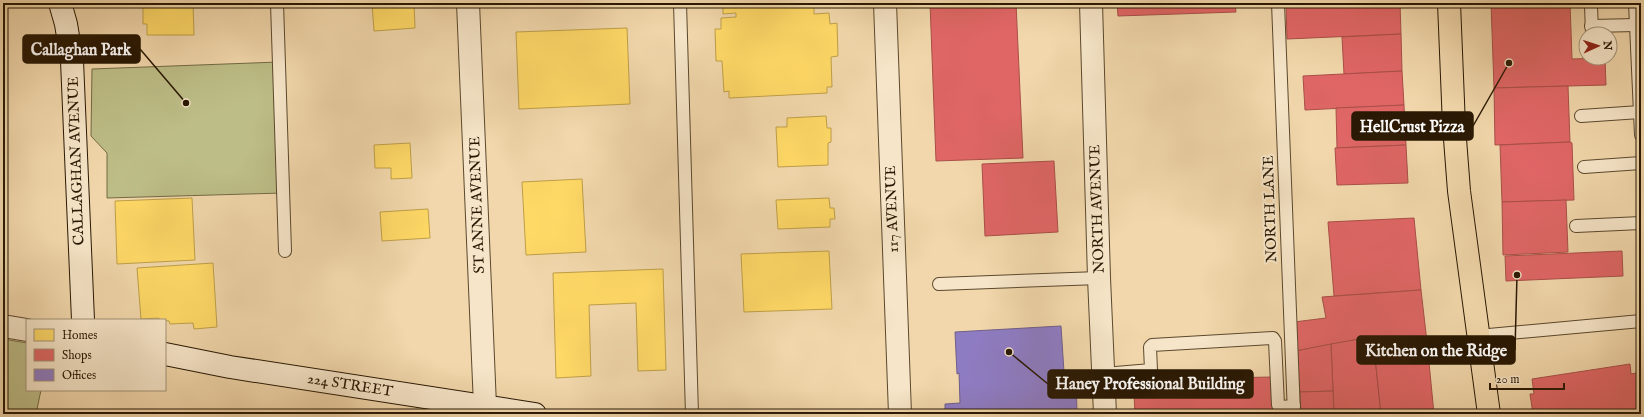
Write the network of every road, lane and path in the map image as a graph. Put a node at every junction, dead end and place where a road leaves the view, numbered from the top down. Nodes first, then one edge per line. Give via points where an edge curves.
1 (60, 3) edge
2 (277, 3) edge
3 (468, 3) edge
4 (680, 3) edge
5 (886, 3) edge
6 (1091, 3) edge
7 (1278, 3) edge
8 (1449, 3) edge
9 (1635, 3) edge
10 (1591, 5) dead end
11 (1636, 25) junction
12 (1592, 26) edge
13 (1618, 27) edge
14 (1640, 112) junction
15 (1580, 116) dead end
16 (1641, 135) edge
17 (1641, 163) edge
18 (1584, 167) dead end
19 (1641, 223) edge
20 (1576, 226) dead end
21 (285, 251) dead end
22 (1099, 278) junction
23 (939, 284) dead end
24 (83, 319) edge
25 (1641, 321) edge
26 (3, 326) edge
27 (26, 330) edge
28 (1478, 336) junction
29 (166, 354) edge
30 (1104, 374) junction
31 (485, 406) junction
32 (1294, 410) edge
33 (535, 414) edge
34 (692, 414) edge
35 (900, 414) edge
36 (1105, 414) edge
37 (1489, 414) edge

1 - 24 street, CALLAGHAN AVENUE via 72,61
2 - 21 lane
3 - 31 street, ST ANNE AVENUE
4 - 34 lane
5 - 35 street, 117 AVENUE
6 - 22 street, NORTH AVENUE
7 - 32 lane, NORTH LANE
8 - 28 main road via 1459,191
9 - 11 lane
10 - 12 lane
11 - 13 lane
11 - 14 lane
14 - 15 lane
14 - 16 lane
17 - 18 lane
19 - 20 lane
22 - 23 lane
22 - 30 street, NORTH AVENUE
25 - 28 lane
26 - 27 street
28 - 37 main road
29 - 31 street, 224 STREET
30 - 32 lane via 1151,370 1152,345 1272,338 1275,341 1278,405
30 - 36 street, NORTH AVENUE
31 - 33 street, 224 STREET

